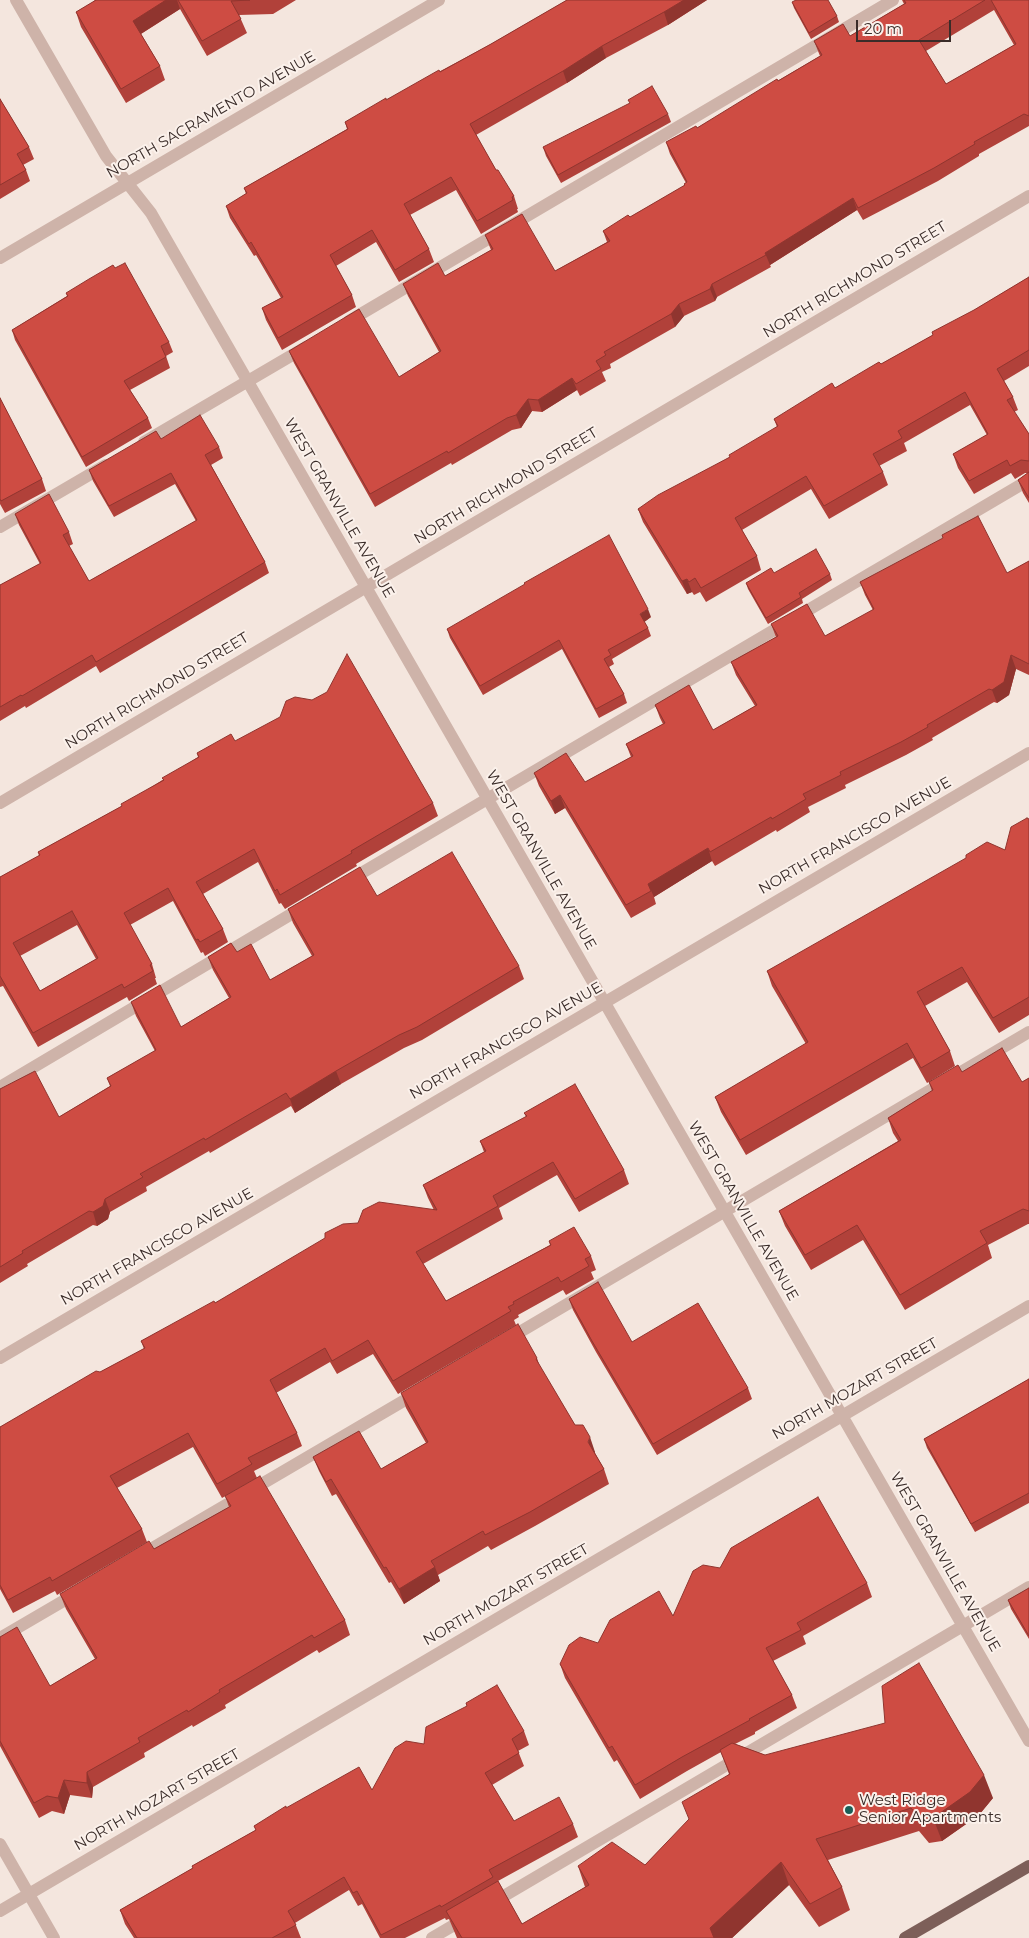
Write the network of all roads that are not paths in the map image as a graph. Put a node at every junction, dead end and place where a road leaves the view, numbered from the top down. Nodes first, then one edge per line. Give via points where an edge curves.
1 (16, 0) edge
2 (439, 0) edge
3 (893, 0) edge
4 (128, 184) junction
5 (1029, 196) edge
6 (0, 258) edge
7 (335, 329) edge
8 (318, 339) edge
9 (248, 381) junction
10 (136, 447) edge
11 (119, 457) edge
12 (1029, 480) edge
13 (0, 527) edge
14 (366, 587) junction
15 (1029, 753) edge
16 (487, 798) junction
17 (0, 803) edge
18 (341, 885) edge
19 (316, 900) edge
20 (604, 1003) junction
21 (1029, 1032) edge
22 (0, 1087) edge
23 (725, 1211) junction
24 (1029, 1306) edge
25 (494, 1348) edge
26 (0, 1358) edge
27 (426, 1388) edge
28 (842, 1416) junction
29 (128, 1563) edge
30 (1029, 1587) edge
31 (85, 1588) edge
32 (963, 1626) junction
33 (0, 1638) edge
34 (1029, 1741) edge
35 (0, 1844) edge
36 (1029, 1866) edge
37 (29, 1894) junction
38 (0, 1911) edge
39 (54, 1938) edge
40 (432, 1938) edge
41 (905, 1938) edge

1 - 4 street, WEST GRANVILLE AVENUE via 100,146
2 - 4 street, NORTH SACRAMENTO AVENUE
3 - 7 street
4 - 6 street, NORTH SACRAMENTO AVENUE
4 - 9 street, WEST GRANVILLE AVENUE via 151,213
5 - 14 street, NORTH RICHMOND STREET
8 - 9 street
9 - 10 street
9 - 14 street, WEST GRANVILLE AVENUE
11 - 13 street
12 - 16 street
14 - 16 street, WEST GRANVILLE AVENUE
14 - 17 street, NORTH RICHMOND STREET
15 - 20 street, NORTH FRANCISCO AVENUE
16 - 18 street
16 - 20 street, WEST GRANVILLE AVENUE
19 - 22 street
20 - 23 street, WEST GRANVILLE AVENUE
20 - 26 street, NORTH FRANCISCO AVENUE
21 - 23 street
23 - 25 street
23 - 28 street, WEST GRANVILLE AVENUE
24 - 28 street, NORTH MOZART STREET
27 - 29 street
28 - 32 street, WEST GRANVILLE AVENUE
28 - 37 street, NORTH MOZART STREET
30 - 32 street
31 - 33 street
32 - 34 street, WEST GRANVILLE AVENUE
32 - 40 street
35 - 37 street
36 - 41 main road
37 - 38 street, NORTH MOZART STREET
37 - 39 street

